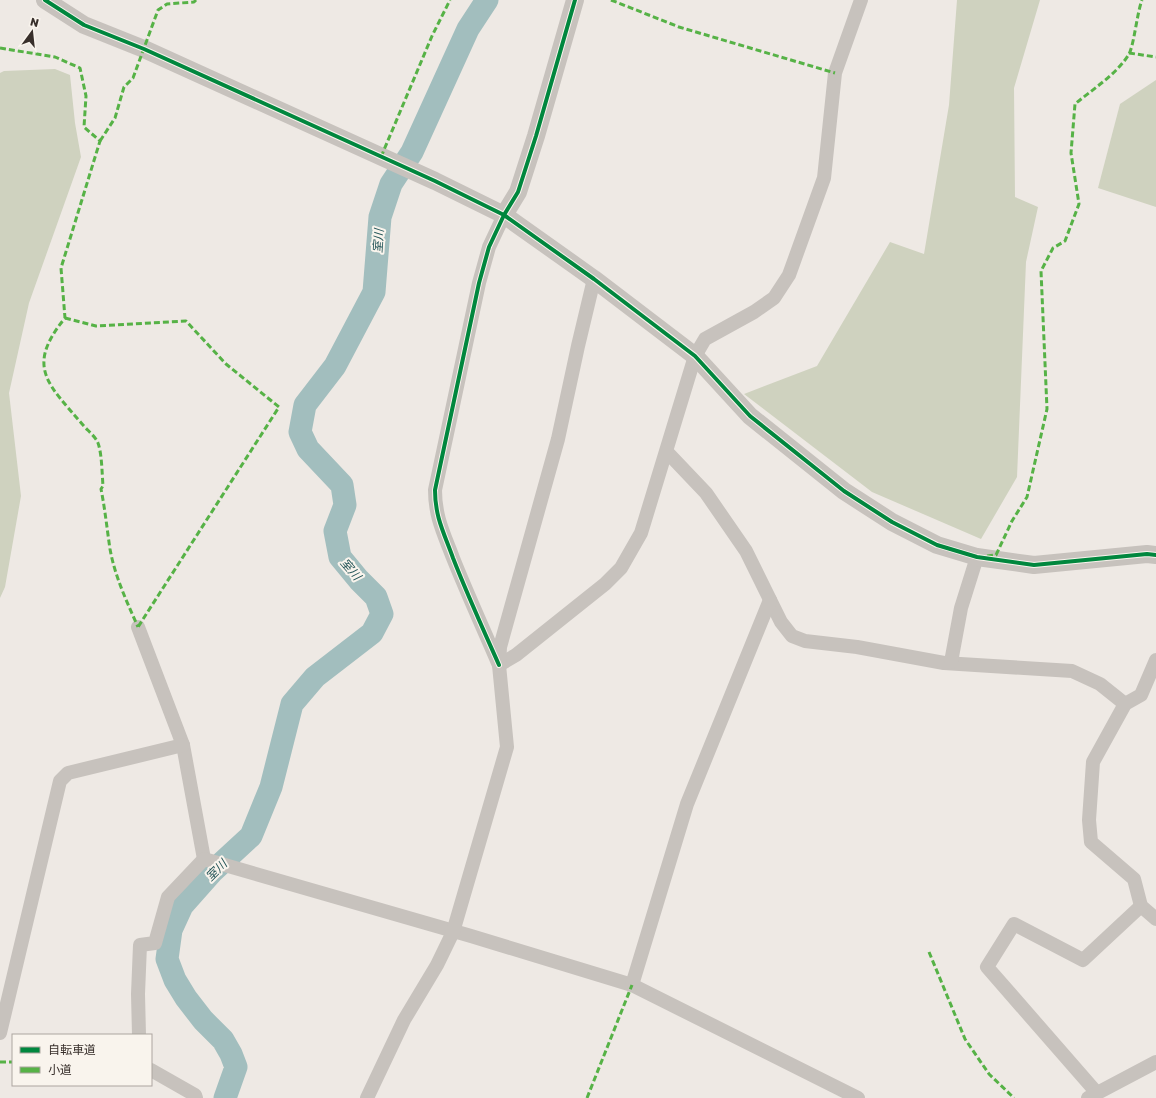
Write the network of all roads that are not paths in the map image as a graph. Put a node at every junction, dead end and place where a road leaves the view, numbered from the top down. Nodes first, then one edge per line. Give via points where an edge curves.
1 (45, 0) edge
2 (575, 0) edge
3 (861, 0) edge
4 (504, 215) junction
5 (594, 279) junction
6 (695, 356) junction
7 (667, 452) junction
8 (1156, 555) edge
9 (978, 557) junction
10 (770, 600) junction
11 (138, 627) dead end
12 (1156, 660) edge
13 (951, 662) junction
14 (499, 665) junction
15 (1124, 704) junction
16 (184, 745) junction
17 (204, 859) junction
18 (1141, 906) junction
19 (1156, 919) edge
20 (454, 932) junction
21 (632, 985) junction
22 (0, 1032) edge
23 (139, 1034) edge
24 (1156, 1062) edge
25 (152, 1071) edge
26 (1092, 1096) edge
27 (196, 1098) edge
28 (367, 1098) edge
29 (858, 1098) edge

1 - 4 street via 84,25 144,49
2 - 4 street via 518,192
3 - 6 street via 835,73 824,178 789,275 774,298 705,339
4 - 5 street
4 - 14 street via 489,247 434,490 435,509 440,525
5 - 6 street
5 - 14 street via 558,439 500,647
6 - 7 street
6 - 9 street via 750,416 844,491 892,522 937,545
7 - 10 street via 706,492 746,551
7 - 14 street via 641,533 621,568 594,594 516,655
8 - 9 street via 1034,565
9 - 13 street via 961,608
10 - 13 street via 781,622 792,636 805,641 857,646 944,663
10 - 21 street via 687,804
11 - 16 street
12 - 15 street via 1141,695
13 - 15 street via 1072,671 1100,684
14 - 20 street via 507,748
15 - 18 street via 1093,762 1089,820 1091,842 1134,879
16 - 17 street
16 - 22 street via 68,773 60,781
17 - 20 street
17 - 23 street via 168,897 155,943 140,945
18 - 19 street
18 - 26 street via 1083,960 1014,924 987,967
20 - 21 street
20 - 28 street via 404,1020
21 - 29 street
24 - 26 street
25 - 27 street via 195,1095

